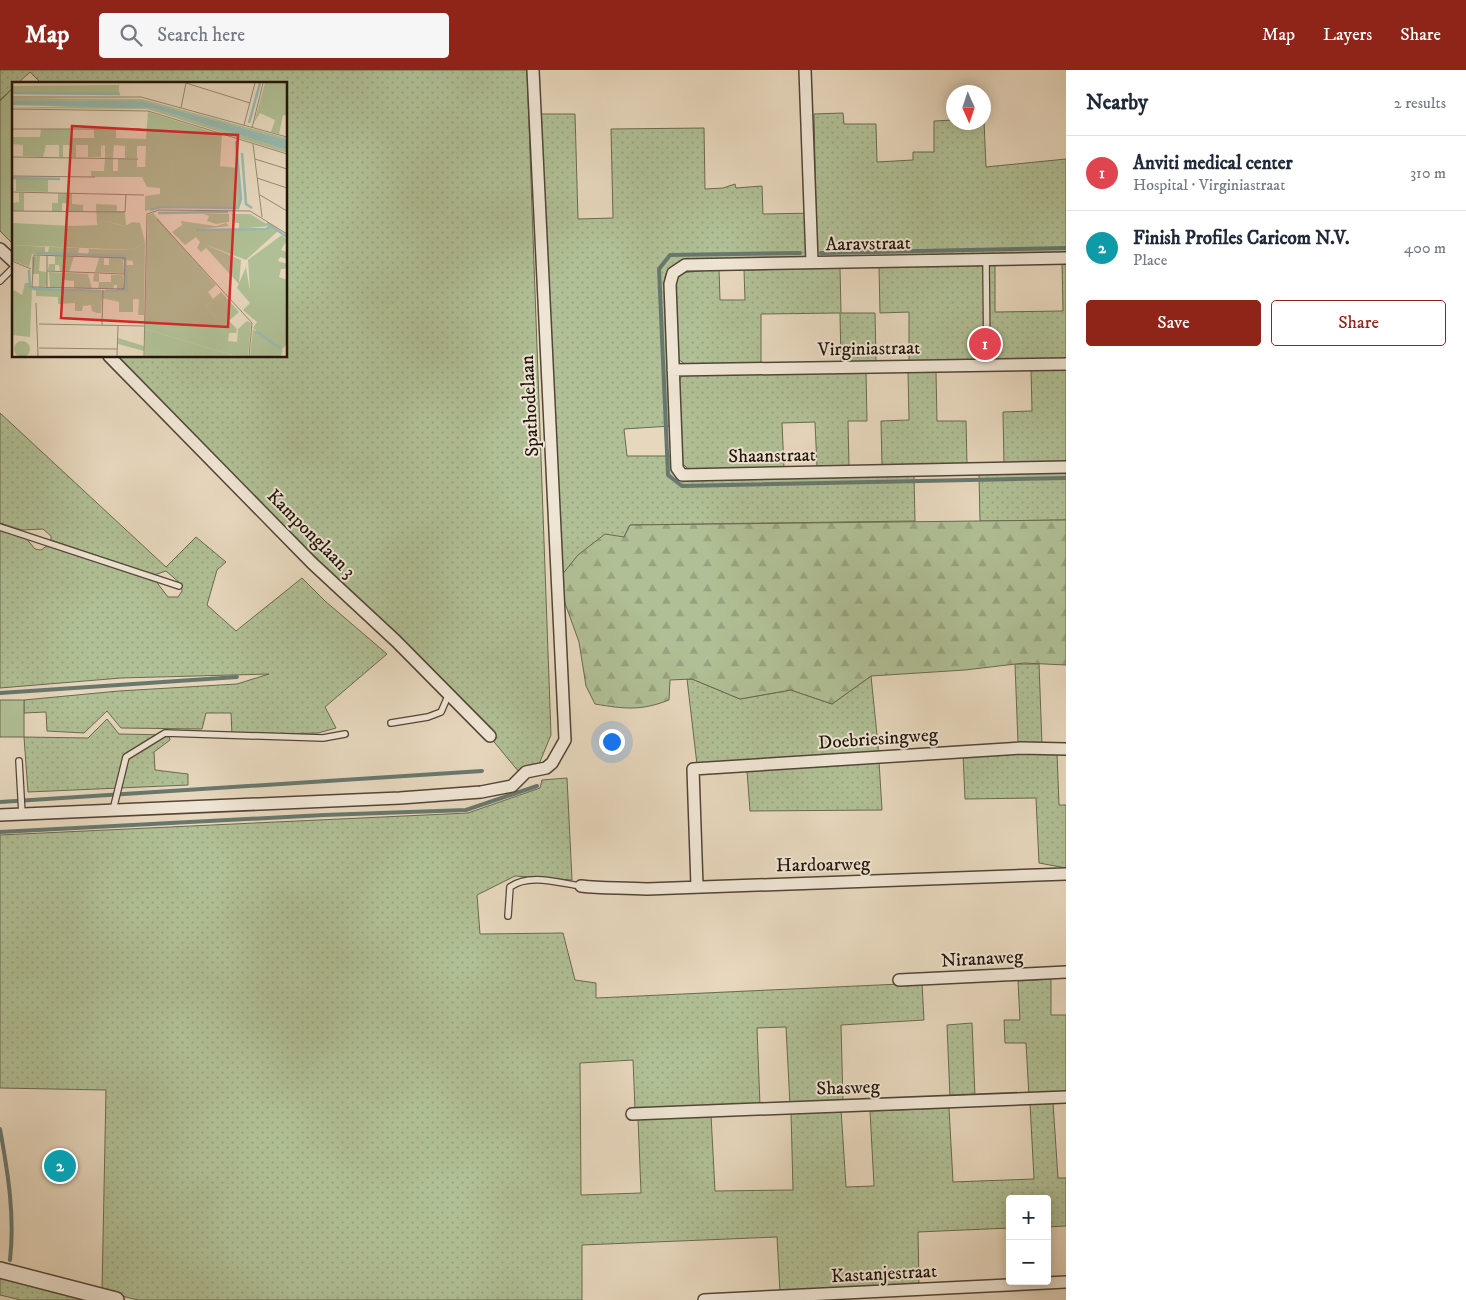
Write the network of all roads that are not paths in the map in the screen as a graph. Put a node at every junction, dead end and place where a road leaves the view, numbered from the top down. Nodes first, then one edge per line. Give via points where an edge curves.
1 (533, 70) edge
2 (805, 70) edge
3 (0, 249) edge
4 (1066, 258) edge
5 (986, 259) junction
6 (12, 260) edge
7 (812, 262) junction
8 (12, 269) edge
9 (673, 273) joint
10 (0, 281) edge
11 (111, 358) edge
12 (1066, 364) edge
13 (987, 365) junction
14 (673, 370) junction
15 (1066, 467) edge
16 (0, 527) edge
17 (179, 586) dead end
18 (448, 696) junction
19 (391, 723) dead end
20 (344, 734) dead end
21 (490, 736) dead end
22 (1066, 749) edge
23 (19, 761) dead end
24 (113, 810) junction
25 (22, 811) junction
26 (0, 815) edge
27 (1066, 874) edge
28 (581, 886) joint
29 (697, 886) junction
30 (508, 916) dead end
31 (1066, 972) edge
32 (899, 980) dead end
33 (1066, 1097) edge
34 (632, 1114) dead end
35 (0, 1270) edge
36 (1066, 1282) edge
37 (116, 1300) edge
38 (704, 1300) edge

1 - 24 street, Spathodelaan via 564,740 552,762 546,768 526,772 512,786 481,792
2 - 7 street
3 - 6 street
4 - 5 street, Aaravstraat
5 - 7 street, Aaravstraat
5 - 13 lane
7 - 9 street, Aaravstraat via 684,265
8 - 10 lane
9 - 14 street, Shaanstraat via 670,284
11 - 18 street, Kamponglaan 3
12 - 13 street, Virginiastraat
13 - 14 street, Virginiastraat
14 - 15 street, Shaanstraat via 677,468 682,475
16 - 17 lane
18 - 19 lane via 441,712
18 - 21 street, Kamponglaan 3
20 - 24 lane via 323,738 165,732 126,757
22 - 29 street, Doebriesingweg via 1021,748 693,769
23 - 25 lane
24 - 25 street
25 - 26 street
27 - 29 street, Hardoarweg
28 - 29 street, Hardoarweg via 607,889
28 - 30 lane via 544,880 518,881 510,887
31 - 32 street, Niranaweg
33 - 34 street, Shasweg
35 - 37 street
36 - 38 street, Kastanjestraat

